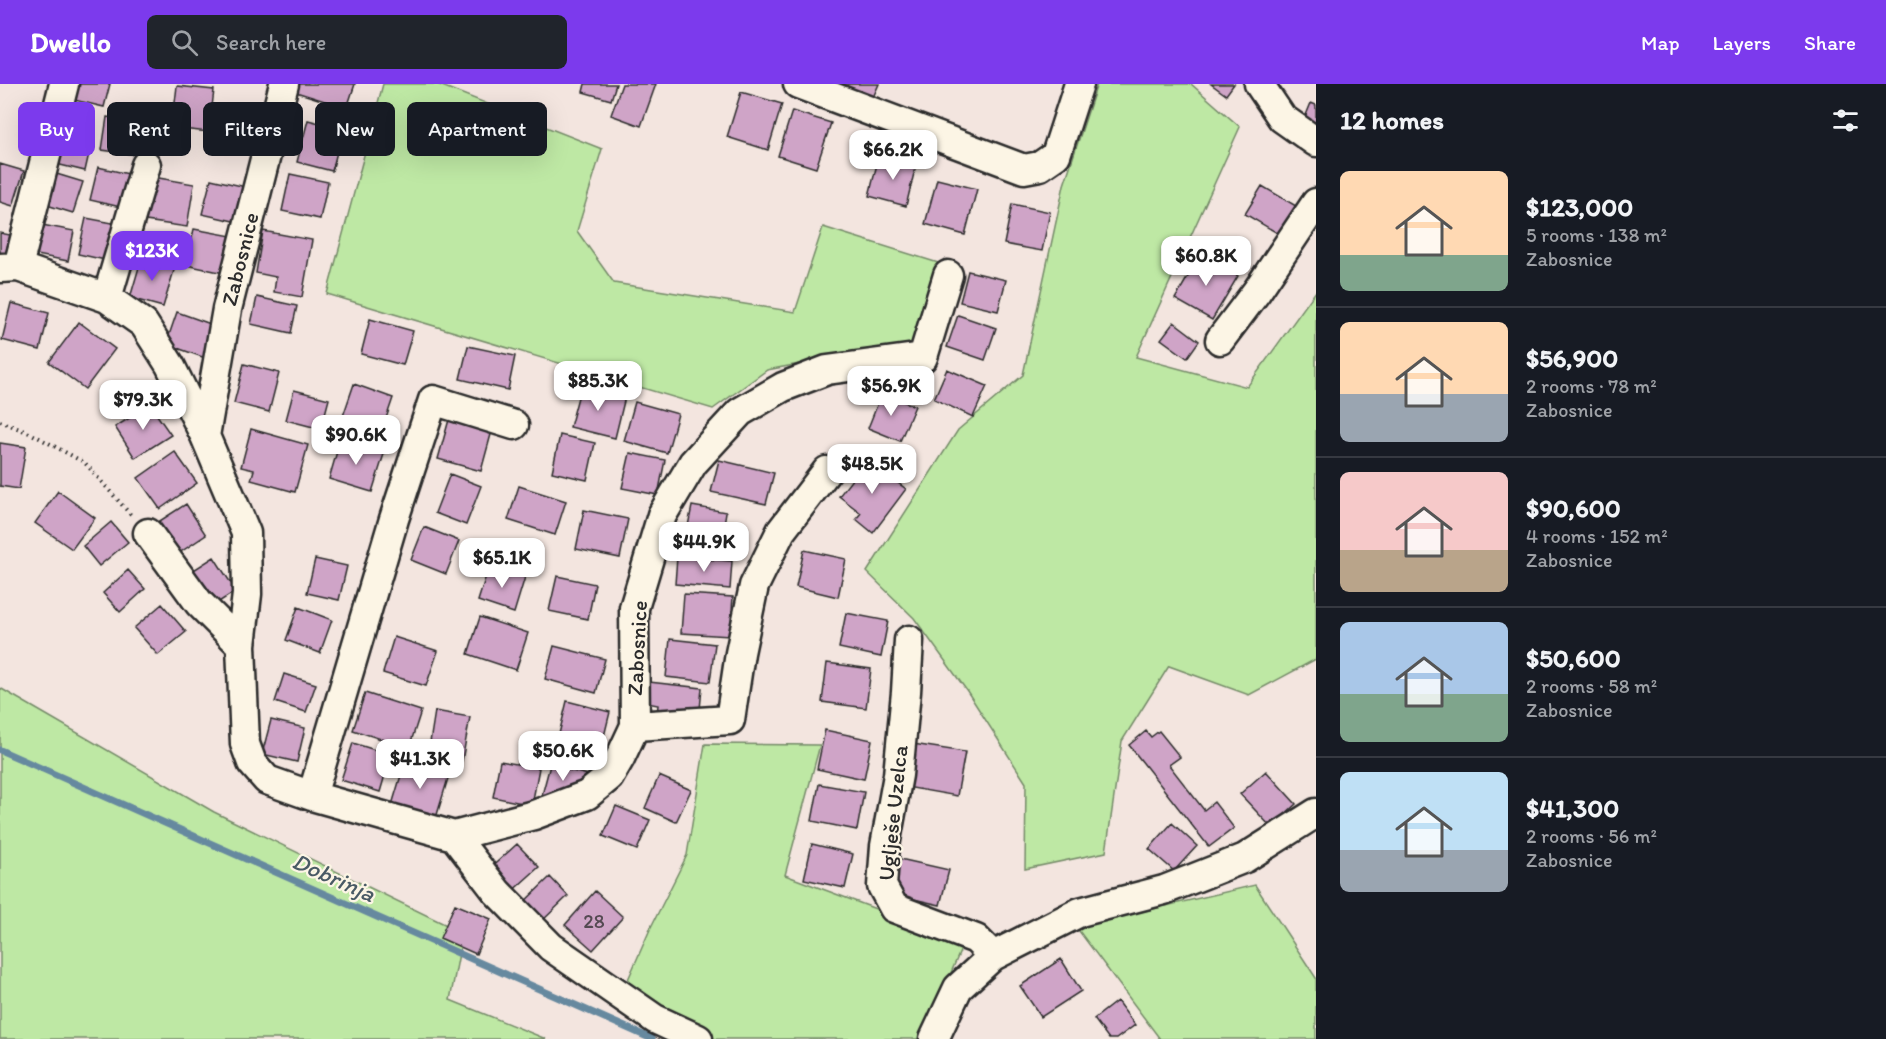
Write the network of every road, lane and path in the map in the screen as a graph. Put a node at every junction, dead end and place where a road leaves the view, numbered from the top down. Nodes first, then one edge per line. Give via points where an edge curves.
1 (64, 84) edge
2 (284, 84) edge
3 (798, 84) edge
4 (1079, 84) edge
5 (1259, 84) edge
6 (1316, 142) edge
7 (146, 165) dead end
8 (1316, 204) edge
9 (9, 268) edge
10 (948, 275) dead end
11 (107, 298) junction
12 (1220, 340) dead end
13 (0, 421) edge
14 (514, 425) dead end
15 (205, 436) junction
16 (827, 471) dead end
17 (148, 533) joint
18 (909, 640) dead end
19 (241, 645) junction
20 (634, 726) junction
21 (312, 796) junction
22 (1316, 813) edge
23 (454, 836) junction
24 (993, 956) junction
25 (698, 1039) edge
26 (934, 1039) edge

1 - 9 street
2 - 15 street, Zabosnice via 227,309
3 - 4 street via 1024,169 1040,166 1056,155
5 - 6 street via 1282,118
7 - 11 street
8 - 12 street
9 - 11 street
10 - 20 street, Zabosnice via 923,357 827,370 783,387 740,412 693,463 662,515 634,609
11 - 15 street via 144,324 170,365
13 - 17 path via 85,463
14 - 21 street via 433,400
15 - 19 street via 246,533 247,594
16 - 20 street, Zabosnice via 781,531 753,586 730,720
17 - 19 street via 199,603
18 - 24 street, Uglješe Uzelca via 898,775 882,886 894,908 976,939
19 - 21 street via 245,744 252,763 267,780
20 - 23 street, Zabosnice via 609,777 587,795 534,815
21 - 23 street
22 - 24 street via 1245,858 1164,890 1080,912
23 - 25 street via 497,892 551,947 655,1019
24 - 26 street via 958,988

